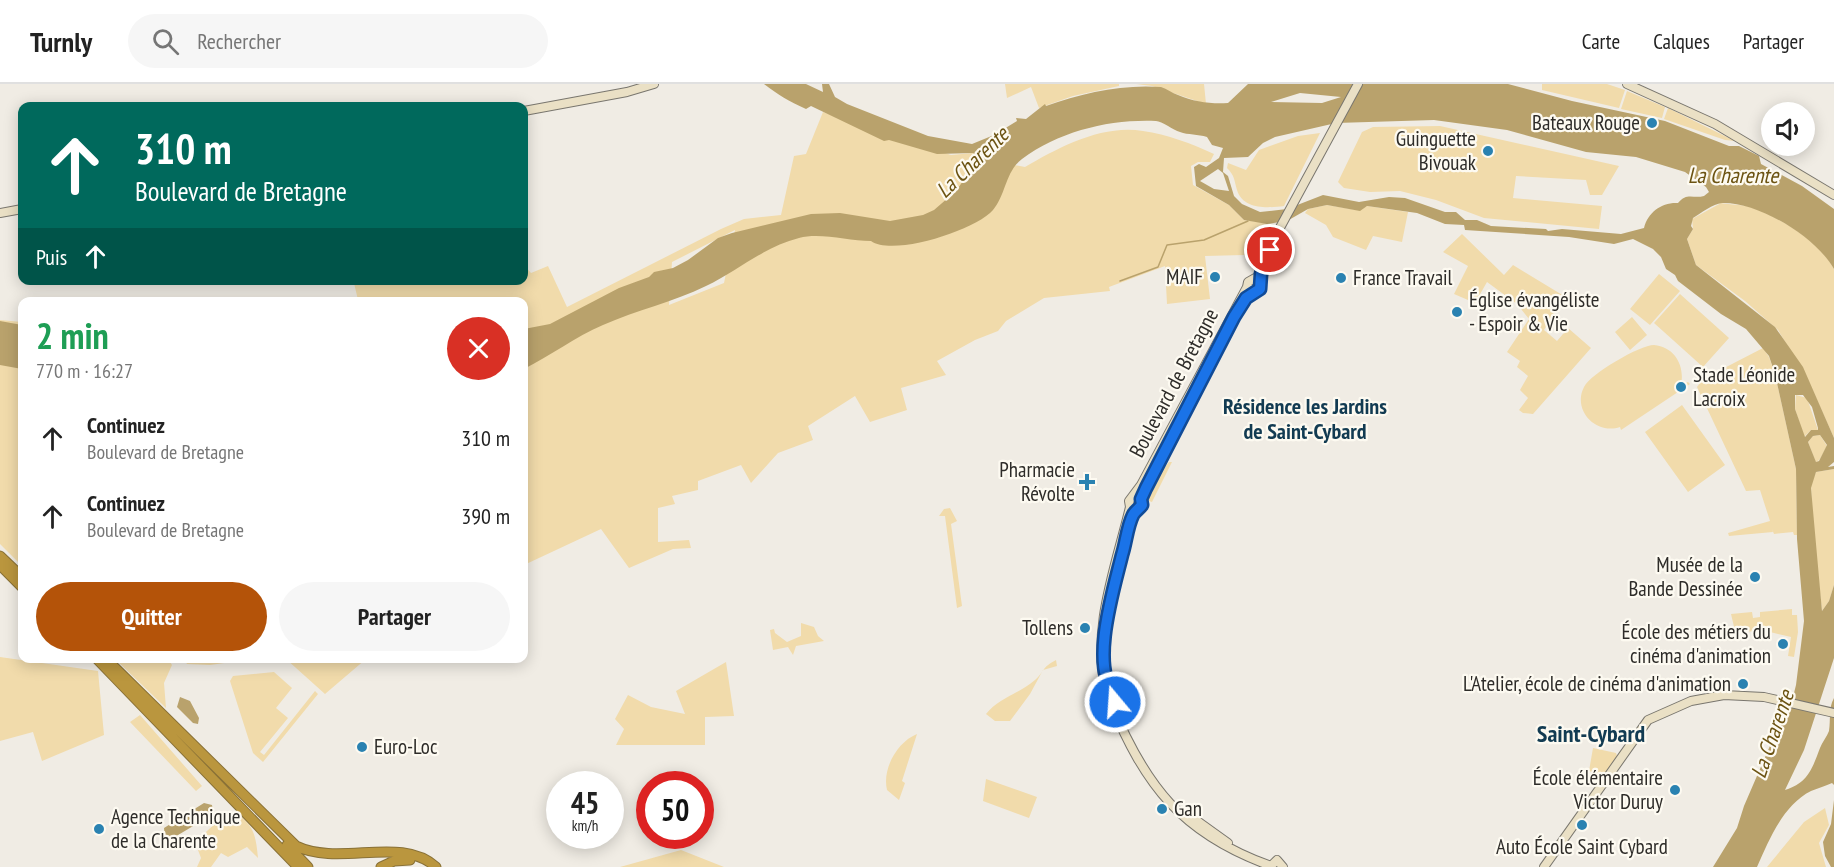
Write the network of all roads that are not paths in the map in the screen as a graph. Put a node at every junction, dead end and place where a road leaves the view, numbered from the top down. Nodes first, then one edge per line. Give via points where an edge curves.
1 (654, 84) edge
2 (1356, 84) edge
3 (1626, 84) edge
4 (528, 110) edge
5 (1834, 195) edge
6 (18, 210) edge
7 (0, 213) edge
8 (1257, 279) junction
9 (1247, 287) junction
10 (1256, 292) junction
11 (1138, 497) junction
12 (1134, 508) junction
13 (0, 556) edge
14 (0, 565) edge
15 (18, 573) edge
16 (18, 583) edge
17 (102, 663) edge
18 (109, 663) edge
19 (120, 678) junction
20 (1834, 713) edge
21 (174, 728) junction
22 (1272, 865) edge
23 (297, 867) edge
24 (308, 867) edge
25 (381, 867) edge
26 (429, 867) edge
27 (436, 867) edge
28 (1284, 867) edge
29 (1544, 867) edge

1 - 4 main road
2 - 8 main road via 1274,234
3 - 5 main road via 1715,124
6 - 7 main road
8 - 9 main road via 1248,282
8 - 10 main road via 1261,287
9 - 10 main road
9 - 11 main road, Boulevard de Bretagne
10 - 11 main road, Boulevard de Bretagne via 1246,298 1234,317
11 - 12 main road via 1142,505
11 - 12 main road via 1129,501
12 - 22 main road via 1107,622 1104,658 1108,691 1115,693 1112,700 1135,757 1172,806 1222,846
13 - 15 highway
14 - 16 highway
17 - 19 highway
18 - 19 highway
19 - 21 highway
19 - 23 highway
20 - 29 main road via 1731,695 1691,701 1644,723
21 - 24 highway
21 - 27 highway via 305,852 333,858 406,854 421,857
22 - 28 main road via 1281,861
25 - 26 highway via 403,859

